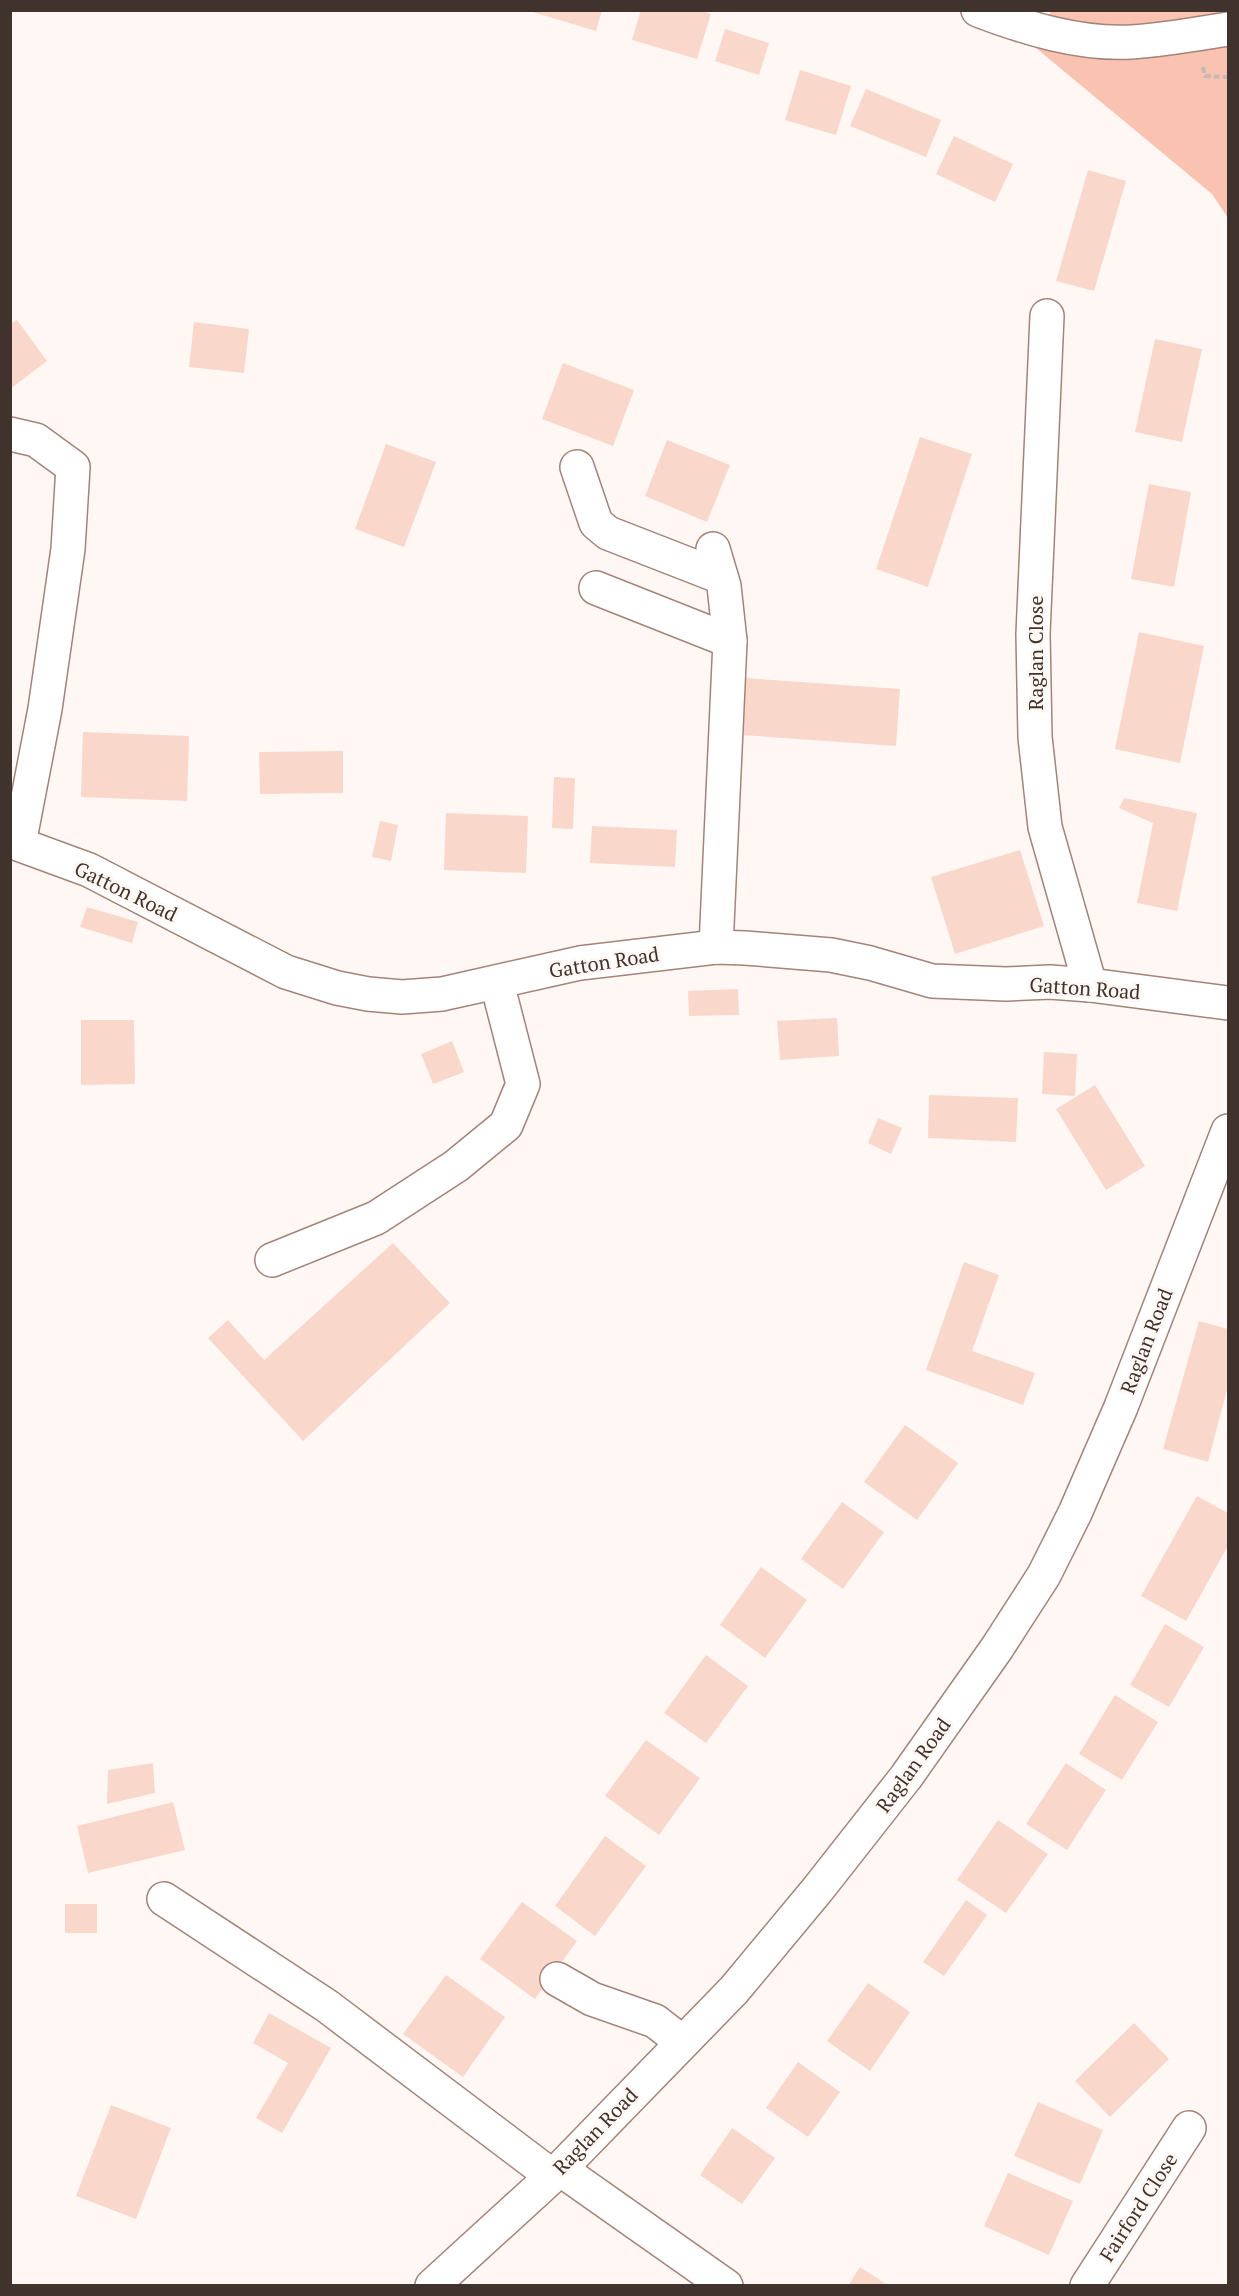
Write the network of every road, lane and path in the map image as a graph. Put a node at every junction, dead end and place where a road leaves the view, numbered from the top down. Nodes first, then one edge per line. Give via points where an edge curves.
1 (978, 10) edge
2 (1163, 10) edge
3 (1228, 29) edge
4 (1131, 42) junction
5 (1047, 316) dead end
6 (10, 434) edge
7 (577, 467) dead end
8 (596, 588) dead end
9 (730, 640) junction
10 (15, 842) edge
11 (716, 947) junction
12 (496, 983) junction
13 (1090, 985) junction
14 (1228, 1003) edge
15 (1228, 1131) edge
16 (272, 1260) dead end
17 (164, 1899) dead end
18 (557, 1979) dead end
19 (682, 2042) junction
20 (1189, 2128) dead end
21 (556, 2172) junction
22 (432, 2286) edge
23 (726, 2286) edge
24 (1087, 2286) edge

1 - 4 street via 1061,34
2 - 4 street via 1159,21
3 - 4 street
5 - 13 street, Raglan Close via 1033,634 1035,737 1045,827
6 - 10 street via 36,440 73,467 67,561 45,709
7 - 9 street via 596,524 608,532 717,563 724,586
8 - 9 street
9 - 11 street
10 - 12 street, Gatton Road via 90,870 286,972 337,988 402,997
11 - 12 street, Gatton Road via 580,963
11 - 13 street, Gatton Road via 831,955 932,981
12 - 16 street via 523,1084 507,1125 456,1166 376,1218
13 - 14 street, Gatton Road
15 - 19 street, Raglan Road via 1121,1407 1044,1575 906,1777 734,1990
17 - 21 street via 327,2006
18 - 19 street via 592,2000 655,2021
19 - 21 street, Raglan Road
20 - 24 street, Fairford Close
21 - 22 street, Raglan Road
21 - 23 street

